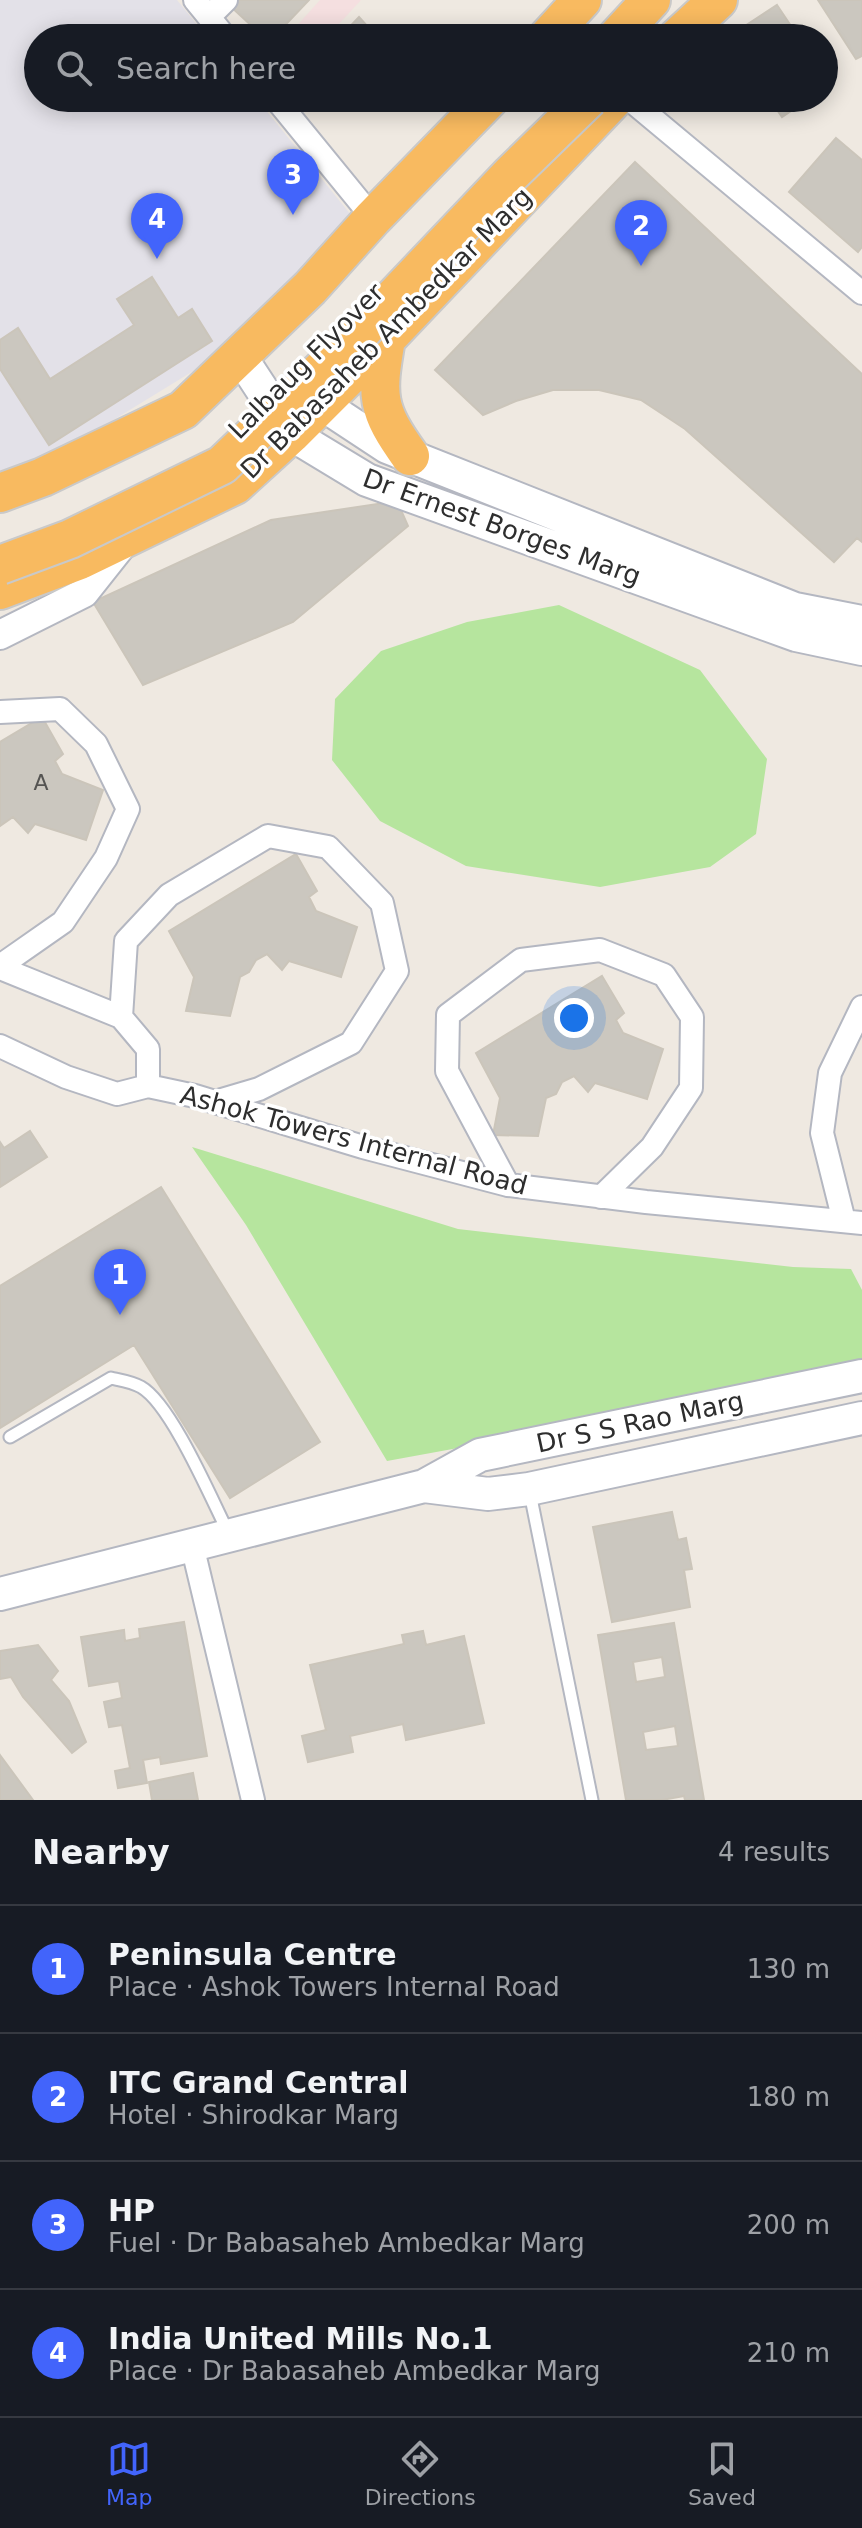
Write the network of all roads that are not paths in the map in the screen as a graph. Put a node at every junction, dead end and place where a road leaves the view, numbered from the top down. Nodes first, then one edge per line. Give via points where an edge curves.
1 (226, 0) edge
2 (582, 0) edge
3 (651, 0) edge
4 (690, 0) edge
5 (718, 0) edge
6 (202, 8) edge
7 (215, 24) edge
8 (560, 24) edge
9 (629, 24) edge
10 (665, 24) edge
11 (692, 24) edge
12 (286, 112) edge
13 (476, 112) edge
14 (546, 112) edge
15 (575, 112) edge
16 (602, 112) edge
17 (645, 112) edge
18 (373, 218) junction
19 (862, 293) edge
20 (386, 339) junction
21 (240, 356) junction
22 (322, 402) junction
23 (291, 434) junction
24 (399, 452) junction
25 (367, 480) junction
26 (0, 493) edge
27 (129, 536) junction
28 (0, 551) edge
29 (0, 565) edge
30 (0, 590) edge
31 (862, 622) edge
32 (0, 635) edge
33 (862, 649) edge
34 (0, 712) edge
35 (0, 967) edge
36 (862, 1007) edge
37 (121, 1017) junction
38 (0, 1046) edge
39 (148, 1086) junction
40 (215, 1102) junction
41 (508, 1185) junction
42 (601, 1197) junction
43 (853, 1222) edge
44 (862, 1376) edge
45 (862, 1418) edge
46 (10, 1437) dead end
47 (424, 1486) junction
48 (529, 1489) junction
49 (230, 1536) junction
50 (192, 1545) junction
51 (2, 1589) edge
52 (253, 1800) edge
53 (592, 1800) edge

1 - 6 street
2 - 8 highway
3 - 9 highway
4 - 10 highway
5 - 11 highway
6 - 7 street
12 - 18 street
13 - 18 highway
14 - 28 highway, Lalbaug Flyover via 339,331 208,457 63,527
15 - 29 highway, Lalbaug Flyover, bridge via 358,335 222,465 70,539
16 - 20 highway, Dr Babasaheb Ambedkar Marg
17 - 19 street
18 - 21 highway
20 - 22 highway, Dr Babasaheb Ambedkar Marg
20 - 24 highway via 378,381
21 - 22 main road, Dr Ernest Borges Marg
21 - 23 main road, Dr Ernest Borges Marg
21 - 26 highway via 183,410
22 - 23 highway, Dr Babasaheb Ambedkar Marg
22 - 24 main road, Dr Ernest Borges Marg
23 - 25 main road, Dr Ernest Borges Marg
23 - 27 highway, Dr Babasaheb Ambedkar Marg via 235,485
24 - 25 main road
24 - 31 main road, Dr Ernest Borges Marg via 795,609
25 - 33 main road, Dr Ernest Borges Marg via 796,635
27 - 30 highway, Dr Babasaheb Ambedkar Marg
27 - 32 street via 84,593
34 - 35 street via 60,709 96,744 128,809 106,858 63,922
35 - 37 street
36 - 43 street via 830,1073 822,1133
37 - 39 street via 148,1049
37 - 40 street via 126,941 169,895 268,836 328,847 382,903 397,971 351,1043 259,1089
38 - 39 street, Ashok Towers Internal Road via 117,1094
39 - 40 street, Ashok Towers Internal Road
40 - 41 street, Ashok Towers Internal Road
41 - 42 street, Ashok Towers Internal Road
41 - 42 street via 447,1071 448,1015 521,960 600,950 664,975 692,1017 691,1088 652,1147
42 - 43 street, Ashok Towers Internal Road
44 - 47 main road, Dr S S Rao Marg via 480,1455
45 - 48 main road
46 - 49 lane via 111,1378 141,1387 183,1441
47 - 48 main road via 488,1494
47 - 49 main road
48 - 53 lane
49 - 50 main road
50 - 51 main road
50 - 52 street

